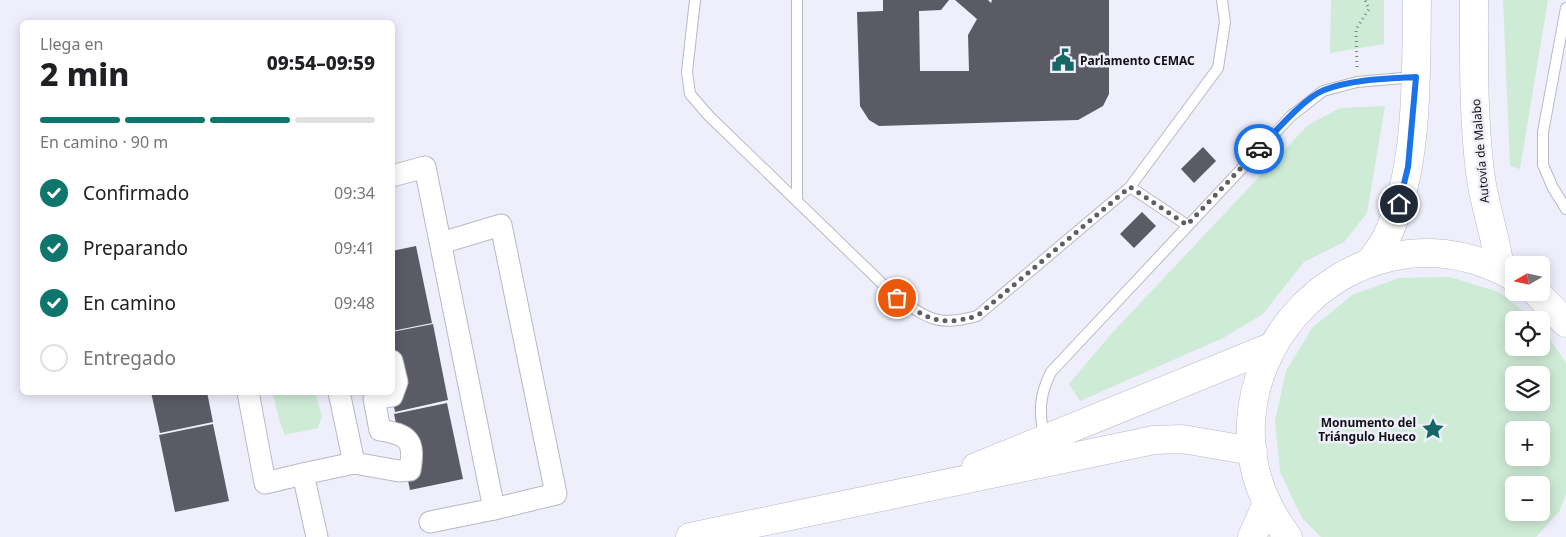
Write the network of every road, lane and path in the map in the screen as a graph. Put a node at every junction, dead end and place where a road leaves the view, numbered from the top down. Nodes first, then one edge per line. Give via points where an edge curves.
1 (695, 0) edge
2 (797, 0) edge
3 (1222, 0) edge
4 (1365, 0) edge
5 (1417, 0) edge
6 (1474, 0) edge
7 (1566, 8) edge
8 (1416, 77) junction
9 (1357, 82) junction
10 (395, 175) edge
11 (1130, 187) junction
12 (796, 201) junction
13 (1566, 209) edge
14 (1187, 225) junction
15 (440, 243) junction
16 (1370, 263) junction
17 (1505, 267) edge
18 (1505, 272) edge
19 (1545, 301) edge
20 (1566, 323) edge
21 (1271, 347) junction
22 (395, 374) edge
23 (395, 388) edge
24 (249, 395) edge
25 (340, 395) edge
26 (392, 395) edge
27 (1046, 451) junction
28 (1253, 451) junction
29 (354, 463) junction
30 (303, 474) junction
31 (1267, 503) junction
32 (494, 509) junction
33 (430, 522) dead end
34 (317, 537) edge
35 (690, 537) edge
36 (1252, 537) edge
37 (1288, 537) edge

1 - 12 lane via 687,72 690,94
2 - 12 lane
3 - 11 lane via 1224,22 1218,68
4 - 9 path via 1369,9 1356,29
5 - 8 main road
6 - 17 main road, Autovía de Malabo via 1478,152 1486,210
7 - 13 lane via 1543,132 1543,165
8 - 9 lane
8 - 16 main road via 1408,167 1399,204 1388,235
9 - 14 lane via 1323,91 1291,116
10 - 15 street via 425,167
11 - 12 lane via 977,316 954,322 931,320 897,298
11 - 14 lane
14 - 27 lane via 1050,372 1043,387 1039,412
15 - 32 street
15 - 32 street via 502,225 556,494
16 - 18 main road via 1422,253 1475,260
16 - 21 main road via 1345,273 1310,299
19 - 20 main road
21 - 27 main road via 1147,400
21 - 28 main road via 1254,398
22 - 23 street
24 - 30 street via 265,483
25 - 29 street
26 - 29 street via 374,399 380,430 402,434 409,441 410,470
27 - 28 main road via 1182,438
27 - 35 main road via 987,461 950,481
28 - 31 main road
29 - 30 street
30 - 34 street
31 - 36 main road
31 - 37 main road
32 - 33 street

